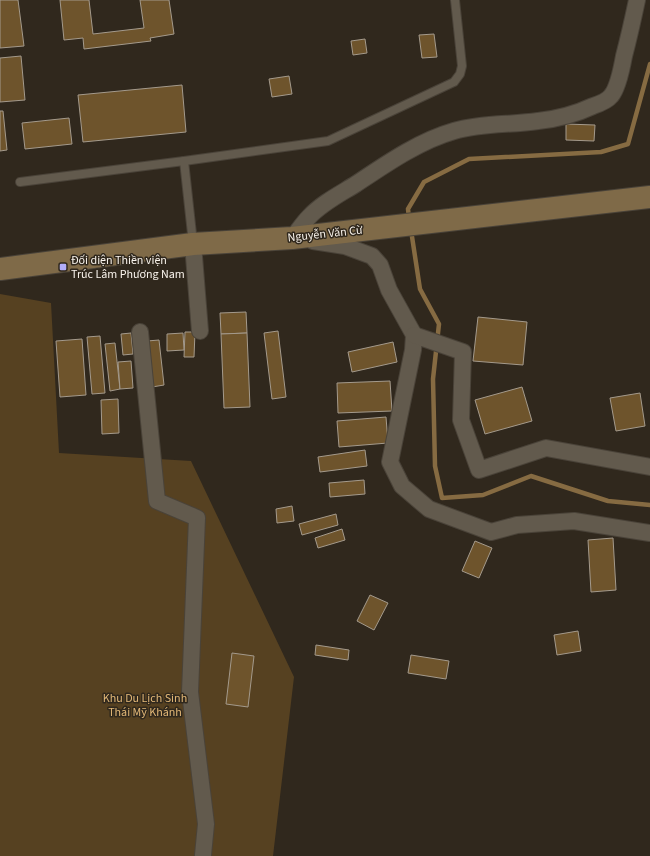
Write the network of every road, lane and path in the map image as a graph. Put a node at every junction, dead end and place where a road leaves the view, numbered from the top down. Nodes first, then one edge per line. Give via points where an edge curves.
1 (455, 0) edge
2 (637, 0) edge
3 (184, 161) junction
4 (20, 182) dead end
5 (650, 197) edge
6 (292, 238) junction
7 (193, 244) junction
8 (0, 268) edge
9 (200, 331) dead end
10 (140, 332) dead end
11 (414, 336) junction
12 (650, 467) edge
13 (650, 533) edge
14 (202, 856) edge

1 - 3 lane via 462,66 454,82 328,141
2 - 6 street via 616,87 611,96 601,103 574,114 537,122 507,123 453,131 421,144 326,203 309,217
3 - 4 lane
3 - 7 lane
5 - 6 main road, Nguyễn Văn Cừ
6 - 7 main road, Nguyễn Văn Cừ
6 - 11 street via 346,246 372,256 380,265 389,290
7 - 8 main road, Nguyễn Văn Cừ
7 - 9 street
10 - 14 street via 157,501 197,518 190,692 206,824
11 - 12 street via 463,352 461,420 479,470 546,448
11 - 13 street via 390,462 402,486 429,509 491,532 517,525 574,521

